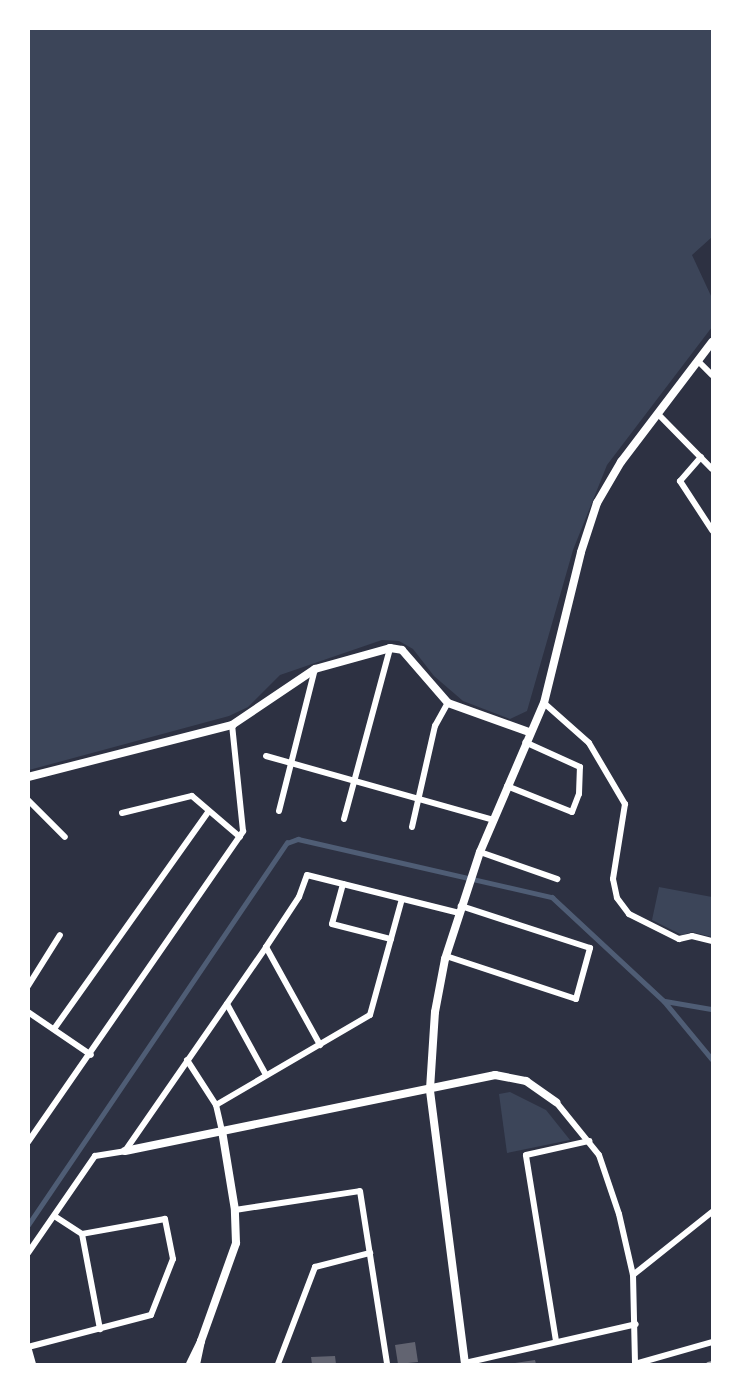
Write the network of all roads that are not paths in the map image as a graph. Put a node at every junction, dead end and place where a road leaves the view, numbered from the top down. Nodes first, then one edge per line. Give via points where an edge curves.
1 (712, 342) edge
2 (698, 361) junction
3 (712, 375) edge
4 (657, 414) junction
5 (700, 457) junction
6 (712, 469) edge
7 (712, 530) edge
8 (390, 648) junction
9 (315, 669) junction
10 (448, 703) junction
11 (544, 703) junction
12 (232, 725) junction
13 (529, 732) junction
14 (525, 742) junction
15 (266, 756) dead end
16 (292, 763) junction
17 (28, 777) edge
18 (355, 781) junction
19 (507, 786) junction
20 (419, 799) junction
21 (28, 800) edge
22 (209, 811) junction
23 (279, 811) dead end
24 (122, 813) dead end
25 (344, 819) dead end
26 (494, 820) junction
27 (412, 827) dead end
28 (65, 837) dead end
29 (240, 837) junction
30 (480, 852) junction
31 (557, 879) dead end
32 (343, 884) junction
33 (402, 899) junction
34 (460, 910) junction
35 (60, 935) dead end
36 (392, 939) junction
37 (712, 941) edge
38 (267, 947) junction
39 (446, 956) junction
40 (28, 986) edge
41 (227, 1004) junction
42 (28, 1012) edge
43 (54, 1029) junction
44 (320, 1044) junction
45 (91, 1055) junction
46 (187, 1060) junction
47 (266, 1075) junction
48 (430, 1089) junction
49 (556, 1102) joint
50 (216, 1105) junction
51 (222, 1131) junction
52 (589, 1141) junction
53 (28, 1142) edge
54 (125, 1151) junction
55 (235, 1210) junction
56 (712, 1212) edge
57 (54, 1216) junction
58 (82, 1234) junction
59 (28, 1253) edge
60 (370, 1253) junction
61 (633, 1275) junction
62 (636, 1324) junction
63 (100, 1329) junction
64 (201, 1341) junction
65 (556, 1341) junction
66 (712, 1342) edge
67 (465, 1364) edge
68 (33, 1365) edge
69 (190, 1365) edge
70 (196, 1365) edge
71 (278, 1365) edge
72 (387, 1365) edge

1 - 2 street
2 - 3 street
2 - 4 street
4 - 5 street
4 - 11 street via 597,503
5 - 6 street
5 - 7 street via 680,481
8 - 9 street
8 - 10 street via 402,650
8 - 18 street
9 - 12 street
9 - 16 street
10 - 13 street
10 - 20 street via 435,726
11 - 13 street
11 - 37 street via 589,743 625,804 613,879 617,898 629,914 679,939 692,936
12 - 17 street
12 - 29 street via 243,831
13 - 14 street
14 - 19 street
14 - 19 street via 580,767 579,794 572,812
15 - 16 street
16 - 18 street
16 - 23 street
18 - 20 street
18 - 25 street
19 - 26 street
20 - 26 street
20 - 27 street
21 - 28 street
22 - 24 street via 192,796
22 - 29 street
22 - 43 street
26 - 30 street
29 - 45 street
30 - 31 street
30 - 34 street
32 - 33 street
32 - 36 street via 332,924
32 - 38 street via 307,876 299,897
33 - 34 street
33 - 36 street
34 - 39 street
34 - 39 street via 590,948 576,999
35 - 40 street
36 - 44 street via 370,1015
38 - 41 street
38 - 44 street
39 - 48 street via 435,1012
41 - 46 street
41 - 47 street
42 - 43 street
43 - 45 street
44 - 47 street
45 - 53 street
46 - 50 street
46 - 54 street
47 - 50 street
48 - 49 street via 504,1075 526,1081
48 - 51 street
48 - 67 street
49 - 52 street
50 - 51 street
51 - 54 street
51 - 55 street
52 - 61 street via 606,1174
52 - 65 street via 526,1155
54 - 57 street via 95,1156
55 - 60 street via 360,1191
55 - 64 street via 236,1242
56 - 61 street
57 - 58 street
57 - 59 street
58 - 63 street
58 - 63 street via 165,1219 173,1259 151,1315
60 - 71 street via 315,1267
60 - 72 street
61 - 62 street
62 - 65 street
62 - 66 street via 635,1364
63 - 68 street via 28,1347
64 - 69 street
64 - 70 street
65 - 67 street

